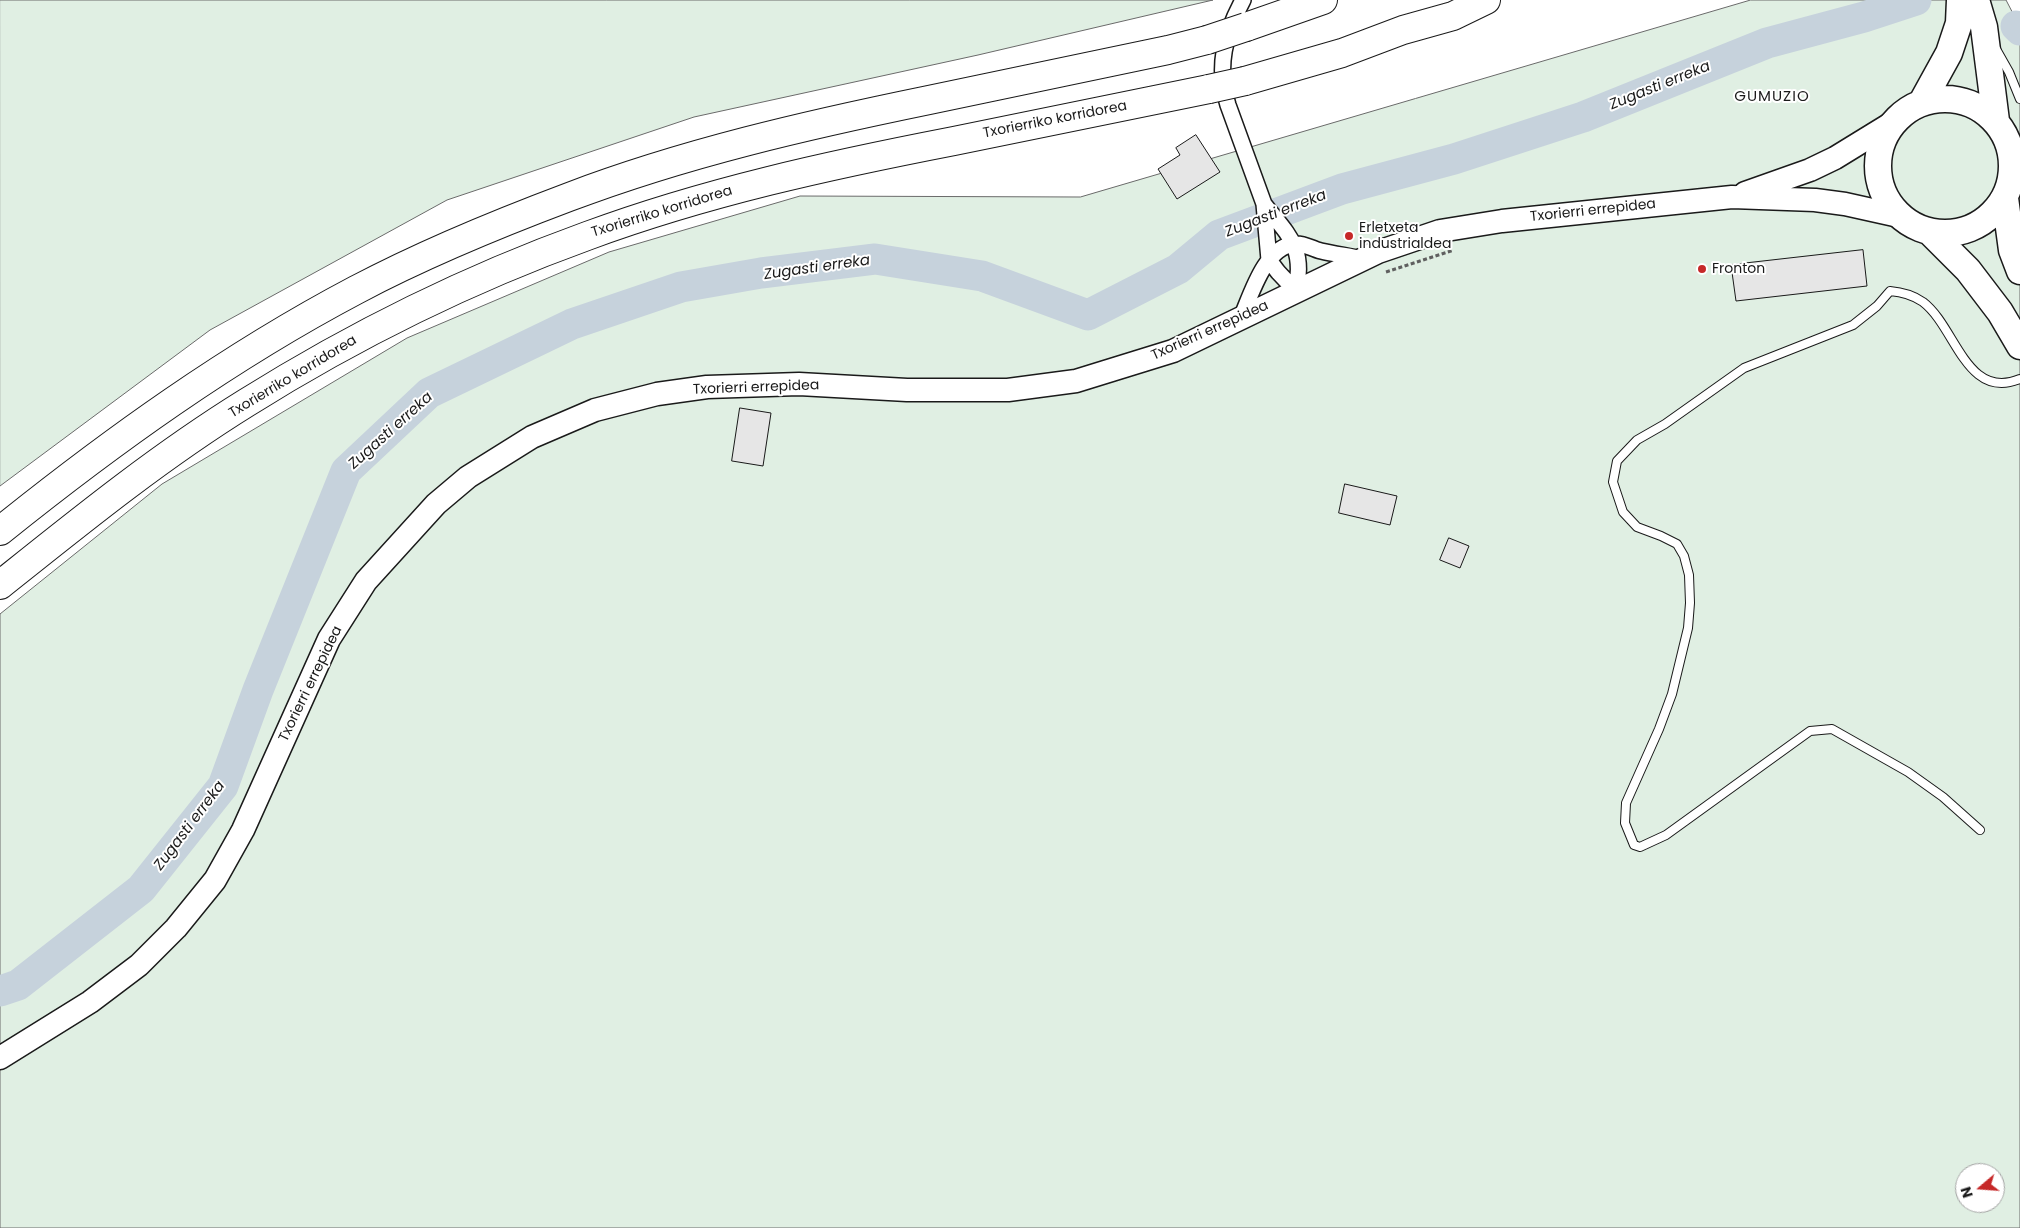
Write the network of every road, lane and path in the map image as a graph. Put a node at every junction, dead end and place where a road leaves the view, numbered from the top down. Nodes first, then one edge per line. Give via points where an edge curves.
1 (1243, 0) edge
2 (1323, 0) edge
3 (1448, 0) edge
4 (1486, 0) edge
5 (1960, 0) edge
6 (1976, 0) edge
7 (1984, 27) junction
8 (1403, 30) junction
9 (2020, 99) edge
10 (1922, 102) junction
11 (1996, 121) junction
12 (1892, 123) junction
13 (2012, 183) edge
14 (1732, 197) junction
15 (1264, 204) junction
16 (1899, 216) junction
17 (1930, 233) junction
18 (1293, 241) junction
19 (1463, 248) dead end
20 (1268, 256) junction
21 (1362, 259) junction
22 (2020, 271) edge
23 (1381, 274) dead end
24 (1296, 291) junction
25 (1241, 318) junction
26 (2020, 346) edge
27 (2020, 379) edge
28 (0, 531) edge
29 (0, 585) edge
30 (1980, 830) dead end
31 (0, 1058) edge

1 - 15 street via 1224,44 1223,80 1228,105
2 - 28 highway, bridge via 1168,50 768,136 616,181 454,243 358,289 221,368 78,468
3 - 8 highway
4 - 8 highway via 1453,16
5 - 10 highway via 1959,23 1949,53
6 - 7 highway
7 - 9 lane
7 - 11 highway
8 - 29 highway, Txorierriko korridorea, bridge via 1342,53 1209,90 778,178 584,236 472,282 377,327 244,404 159,461
10 - 11 highway via 1941,98 1962,100 1980,108
10 - 12 highway
11 - 13 highway via 2010,146
12 - 14 main road via 1810,170
12 - 16 highway via 1882,140 1877,160 1878,174 1886,200
13 - 17 highway via 1992,215 1974,228 1952,234
13 - 22 highway via 2012,250
14 - 16 main road via 1815,200
14 - 21 main road, Txorierri errepidea via 1502,221 1449,230
15 - 18 street
15 - 20 street
16 - 17 highway
17 - 26 highway via 1968,270 2000,312
18 - 20 street
18 - 21 street via 1319,251
18 - 24 street via 1299,263
19 - 23 path
20 - 24 street
20 - 25 street
21 - 24 main road, Txorierri errepidea
24 - 25 main road, Txorierri errepidea
25 - 31 main road, Txorierri errepidea via 1172,351 1076,381 1008,390 907,390 799,384 707,387 657,394 595,410 532,437 468,477 436,504 366,582 329,639 243,830 215,880 176,928 139,965 104,991
27 - 30 lane via 2006,383 1987,382 1972,369 1923,302 1904,292 1890,290 1854,325 1744,368 1637,440 1617,461 1613,482 1623,512 1637,527 1677,544 1684,556 1690,603 1688,628 1672,694 1626,803 1625,823 1634,845 1640,847 1666,835 1810,731 1832,729 1908,772

